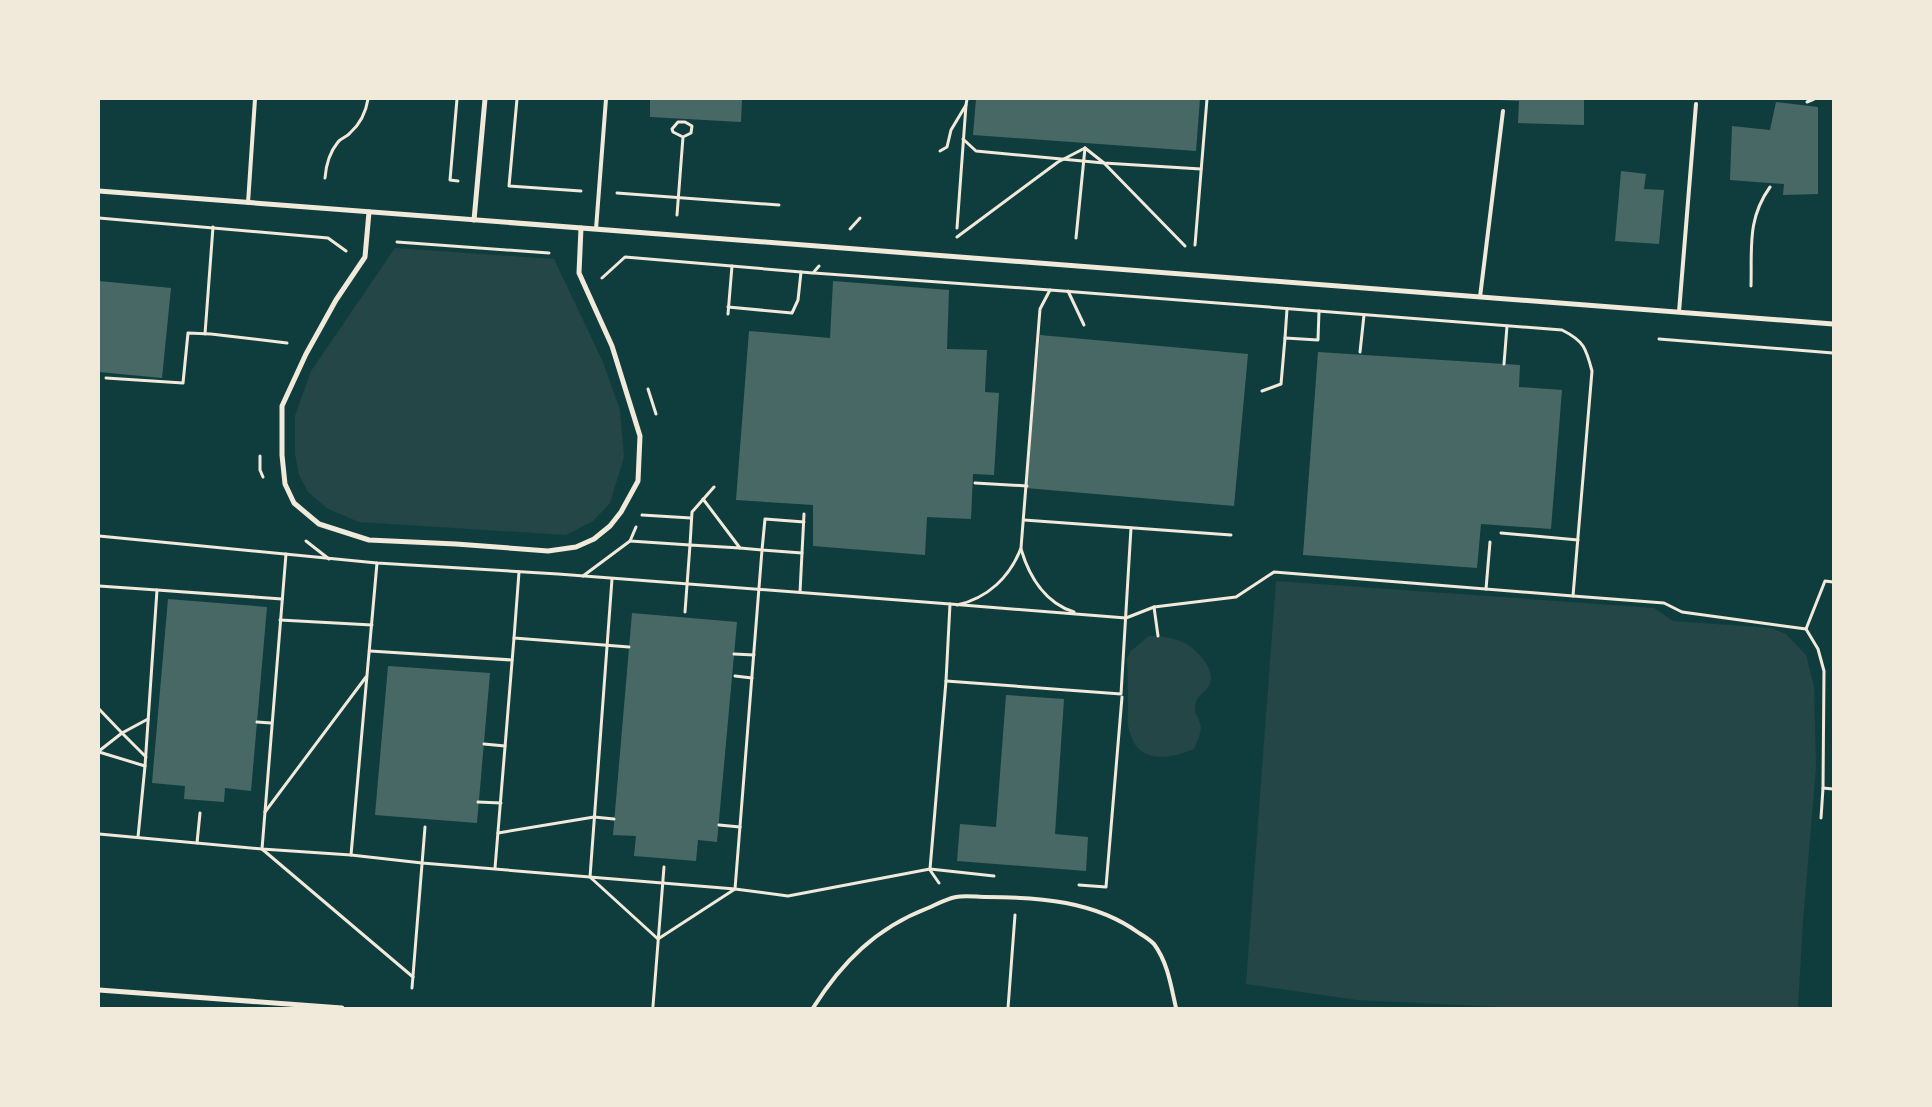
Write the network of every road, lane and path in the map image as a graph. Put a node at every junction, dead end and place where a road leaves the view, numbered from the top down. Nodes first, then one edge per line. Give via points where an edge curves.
1 (255, 99) edge
2 (368, 99) edge
3 (457, 99) edge
4 (485, 99) edge
5 (606, 99) edge
6 (967, 99) edge
7 (1207, 99) edge
8 (1814, 99) edge
9 (1807, 102) dead end
10 (1696, 104) dead end
11 (966, 105) junction
12 (1503, 111) dead end
13 (683, 137) junction
14 (964, 139) junction
15 (1085, 148) junction
16 (940, 151) dead end
17 (1064, 160) junction
18 (1084, 161) junction
19 (1104, 163) junction
20 (1201, 169) junction
21 (324, 178) dead end
22 (458, 181) dead end
23 (1770, 187) dead end
24 (99, 191) edge
25 (679, 197) dead end
26 (248, 203) junction
27 (369, 212) junction
28 (99, 218) edge
29 (860, 218) dead end
30 (474, 220) junction
31 (581, 228) junction
32 (957, 228) dead end
33 (596, 229) junction
34 (1076, 238) dead end
35 (397, 242) dead end
36 (1195, 245) dead end
37 (1185, 246) dead end
38 (835, 247) junction
39 (549, 253) dead end
40 (934, 255) junction
41 (732, 266) junction
42 (801, 272) junction
43 (813, 273) junction
44 (601, 279) dead end
45 (902, 279) junction
46 (1751, 286) dead end
47 (1050, 290) junction
48 (1068, 291) junction
49 (1480, 297) junction
50 (728, 307) junction
51 (1287, 308) junction
52 (1319, 311) junction
53 (1678, 312) junction
54 (728, 314) dead end
55 (1364, 314) junction
56 (1833, 324) edge
57 (1084, 325) dead end
58 (1507, 326) junction
59 (205, 334) junction
60 (1285, 338) junction
61 (1659, 339) dead end
62 (287, 343) dead end
63 (1360, 352) dead end
64 (1833, 353) edge
65 (1504, 364) dead end
66 (106, 378) dead end
67 (646, 382) dead end
68 (1262, 392) dead end
69 (656, 416) dead end
70 (975, 482) dead end
71 (1027, 486) junction
72 (714, 487) dead end
73 (703, 499) junction
74 (644, 507) dead end
75 (804, 514) dead end
76 (641, 515) junction
77 (692, 518) junction
78 (1024, 520) junction
79 (804, 522) junction
80 (1131, 528) junction
81 (1501, 534) dead end
82 (1231, 535) dead end
83 (99, 536) edge
84 (630, 540) junction
85 (1578, 540) junction
86 (1490, 542) dead end
87 (690, 545) junction
88 (740, 548) junction
89 (1021, 548) junction
90 (762, 550) junction
91 (802, 553) junction
92 (286, 554) junction
93 (377, 563) junction
94 (519, 572) dead end
95 (582, 576) junction
96 (612, 579) junction
97 (1833, 582) edge
98 (687, 584) junction
99 (99, 586) edge
100 (760, 589) junction
101 (1486, 589) junction
102 (157, 590) junction
103 (800, 592) junction
104 (1573, 596) junction
105 (282, 598) junction
106 (950, 604) junction
107 (958, 605) junction
108 (1154, 607) junction
109 (686, 612) dead end
110 (1079, 614) junction
111 (1126, 618) junction
112 (280, 620) junction
113 (372, 624) junction
114 (1806, 629) junction
115 (1158, 636) dead end
116 (514, 638) junction
117 (607, 646) junction
118 (630, 647) dead end
119 (370, 651) junction
120 (734, 654) dead end
121 (754, 655) junction
122 (512, 660) junction
123 (367, 676) junction
124 (735, 676) dead end
125 (752, 678) junction
126 (946, 681) junction
127 (1122, 697) dead end
128 (99, 709) edge
129 (148, 719) junction
130 (257, 722) dead end
131 (272, 723) junction
132 (122, 734) junction
133 (484, 744) dead end
134 (505, 746) junction
135 (99, 752) edge
136 (146, 757) junction
137 (145, 766) junction
138 (1823, 788) junction
139 (1833, 789) edge
140 (478, 802) dead end
141 (501, 803) junction
142 (200, 813) dead end
143 (265, 813) junction
144 (594, 817) junction
145 (1821, 818) dead end
146 (614, 819) dead end
147 (719, 825) dead end
148 (425, 827) dead end
149 (740, 827) junction
150 (498, 833) junction
151 (99, 834) edge
152 (138, 837) junction
153 (198, 843) junction
154 (262, 850) junction
155 (351, 856) junction
156 (422, 863) junction
157 (664, 867) dead end
158 (495, 868) junction
159 (930, 869) junction
160 (590, 877) junction
161 (1001, 877) dead end
162 (662, 884) junction
163 (940, 884) dead end
164 (1076, 884) dead end
165 (735, 888) junction
166 (1017, 897) junction
167 (658, 939) junction
168 (413, 977) junction
169 (412, 988) dead end
170 (99, 990) edge
171 (653, 1006) dead end
172 (342, 1008) edge
173 (813, 1008) edge
174 (1008, 1008) edge
175 (1176, 1008) edge

1 - 26 lane
2 - 21 path via 358,124 339,140 330,154
3 - 22 path via 450,180
4 - 30 street
5 - 33 lane
6 - 11 path
7 - 20 path
8 - 9 path
10 - 53 lane
11 - 14 path
11 - 16 path via 947,147
12 - 49 lane
13 - 13 path via 691,134 692,126 678,122 673,126 674,132
13 - 25 path
14 - 17 path via 976,151
14 - 32 path
15 - 17 path
15 - 18 path
15 - 19 path
17 - 18 path
17 - 40 path
18 - 19 path
18 - 34 path
19 - 20 path
19 - 37 path
20 - 36 path
23 - 46 path via 1760,201 1753,221
24 - 26 street
26 - 27 street
27 - 30 street
27 - 31 street via 365,256 306,354 282,406 282,455 285,484 294,503 319,524 369,540 548,551 576,547 594,540 621,512 638,481 640,436 612,346 579,273
28 - 59 path via 213,227
29 - 38 path
30 - 31 street
31 - 33 street
33 - 38 street
35 - 39 path
38 - 40 street
38 - 43 path
40 - 45 path
40 - 49 street
41 - 42 path
41 - 44 path via 625,257
41 - 50 path
42 - 43 path
42 - 50 path via 798,300 792,313
43 - 45 path
45 - 47 path
47 - 48 path
47 - 71 path via 1040,309
48 - 51 path
48 - 57 path
49 - 53 street
50 - 54 path
51 - 52 path
51 - 60 path
52 - 55 path
52 - 60 path via 1318,340
53 - 56 street
55 - 58 path
55 - 63 path
58 - 65 path
58 - 85 path via 1562,330 1576,337 1586,349 1592,371
59 - 62 path
59 - 66 path via 188,334 182,383
60 - 68 path via 1281,384
61 - 64 path
67 - 69 path
70 - 71 path
71 - 78 path
72 - 73 path
73 - 77 path via 692,512
73 - 88 path
74 - 76 path
75 - 79 path
76 - 77 path
76 - 84 path
77 - 87 path
78 - 80 path
78 - 89 path
79 - 90 path via 765,519
79 - 91 path
80 - 82 path
80 - 111 path
81 - 85 path
83 - 92 path
84 - 87 path
84 - 95 path
85 - 104 path
86 - 101 path
87 - 88 path
87 - 98 path
88 - 90 path
89 - 107 path via 1010,571 998,584 978,599
89 - 110 path via 1026,564 1042,591 1059,606
90 - 91 path
90 - 100 path
91 - 103 path
92 - 93 path
92 - 105 path
93 - 95 path
93 - 113 path
94 - 116 path
95 - 96 path
96 - 98 path
96 - 117 path
97 - 114 path via 1825,581
98 - 100 path
98 - 109 path
99 - 102 path
100 - 103 path
100 - 121 path
101 - 104 path
101 - 108 path via 1274,572 1236,597
102 - 105 path
102 - 129 path
103 - 106 path
104 - 114 path via 1664,603 1682,612
105 - 112 path
106 - 107 path
106 - 126 path
107 - 110 path
108 - 111 path
108 - 115 path
110 - 111 path
111 - 126 path via 1121,694
112 - 113 path
112 - 131 path
113 - 119 path
114 - 138 path via 1818,649 1824,671
116 - 117 path
116 - 122 path
117 - 118 path
117 - 144 path
119 - 122 path
119 - 123 path
120 - 121 path
121 - 125 path
122 - 134 path
123 - 143 path
123 - 155 path
124 - 125 path
125 - 149 path
126 - 159 path
127 - 164 path via 1106,887
128 - 132 path
129 - 132 path
129 - 136 path
130 - 131 path
131 - 143 path
132 - 135 path
132 - 136 path
133 - 134 path
134 - 141 path
135 - 137 path
136 - 137 path
137 - 152 path
138 - 139 path
138 - 145 path
140 - 141 path
141 - 150 path
142 - 153 path
143 - 154 path
144 - 146 path
144 - 150 path
144 - 160 path
147 - 149 path
148 - 156 path
149 - 165 path
150 - 158 path
151 - 152 path
152 - 153 path
153 - 154 path
154 - 155 path
154 - 168 path
155 - 156 path
156 - 158 path
156 - 168 path
157 - 162 path
158 - 160 path
159 - 161 path
159 - 163 path
159 - 165 path via 788,896
160 - 162 path
160 - 167 path
162 - 165 path
162 - 167 path
165 - 167 path
166 - 173 lane via 957,897 915,913 876,936 849,959
166 - 174 path
166 - 175 lane via 1072,903 1131,927 1153,943 1161,957 1168,970
167 - 171 path
168 - 169 path
170 - 172 street

